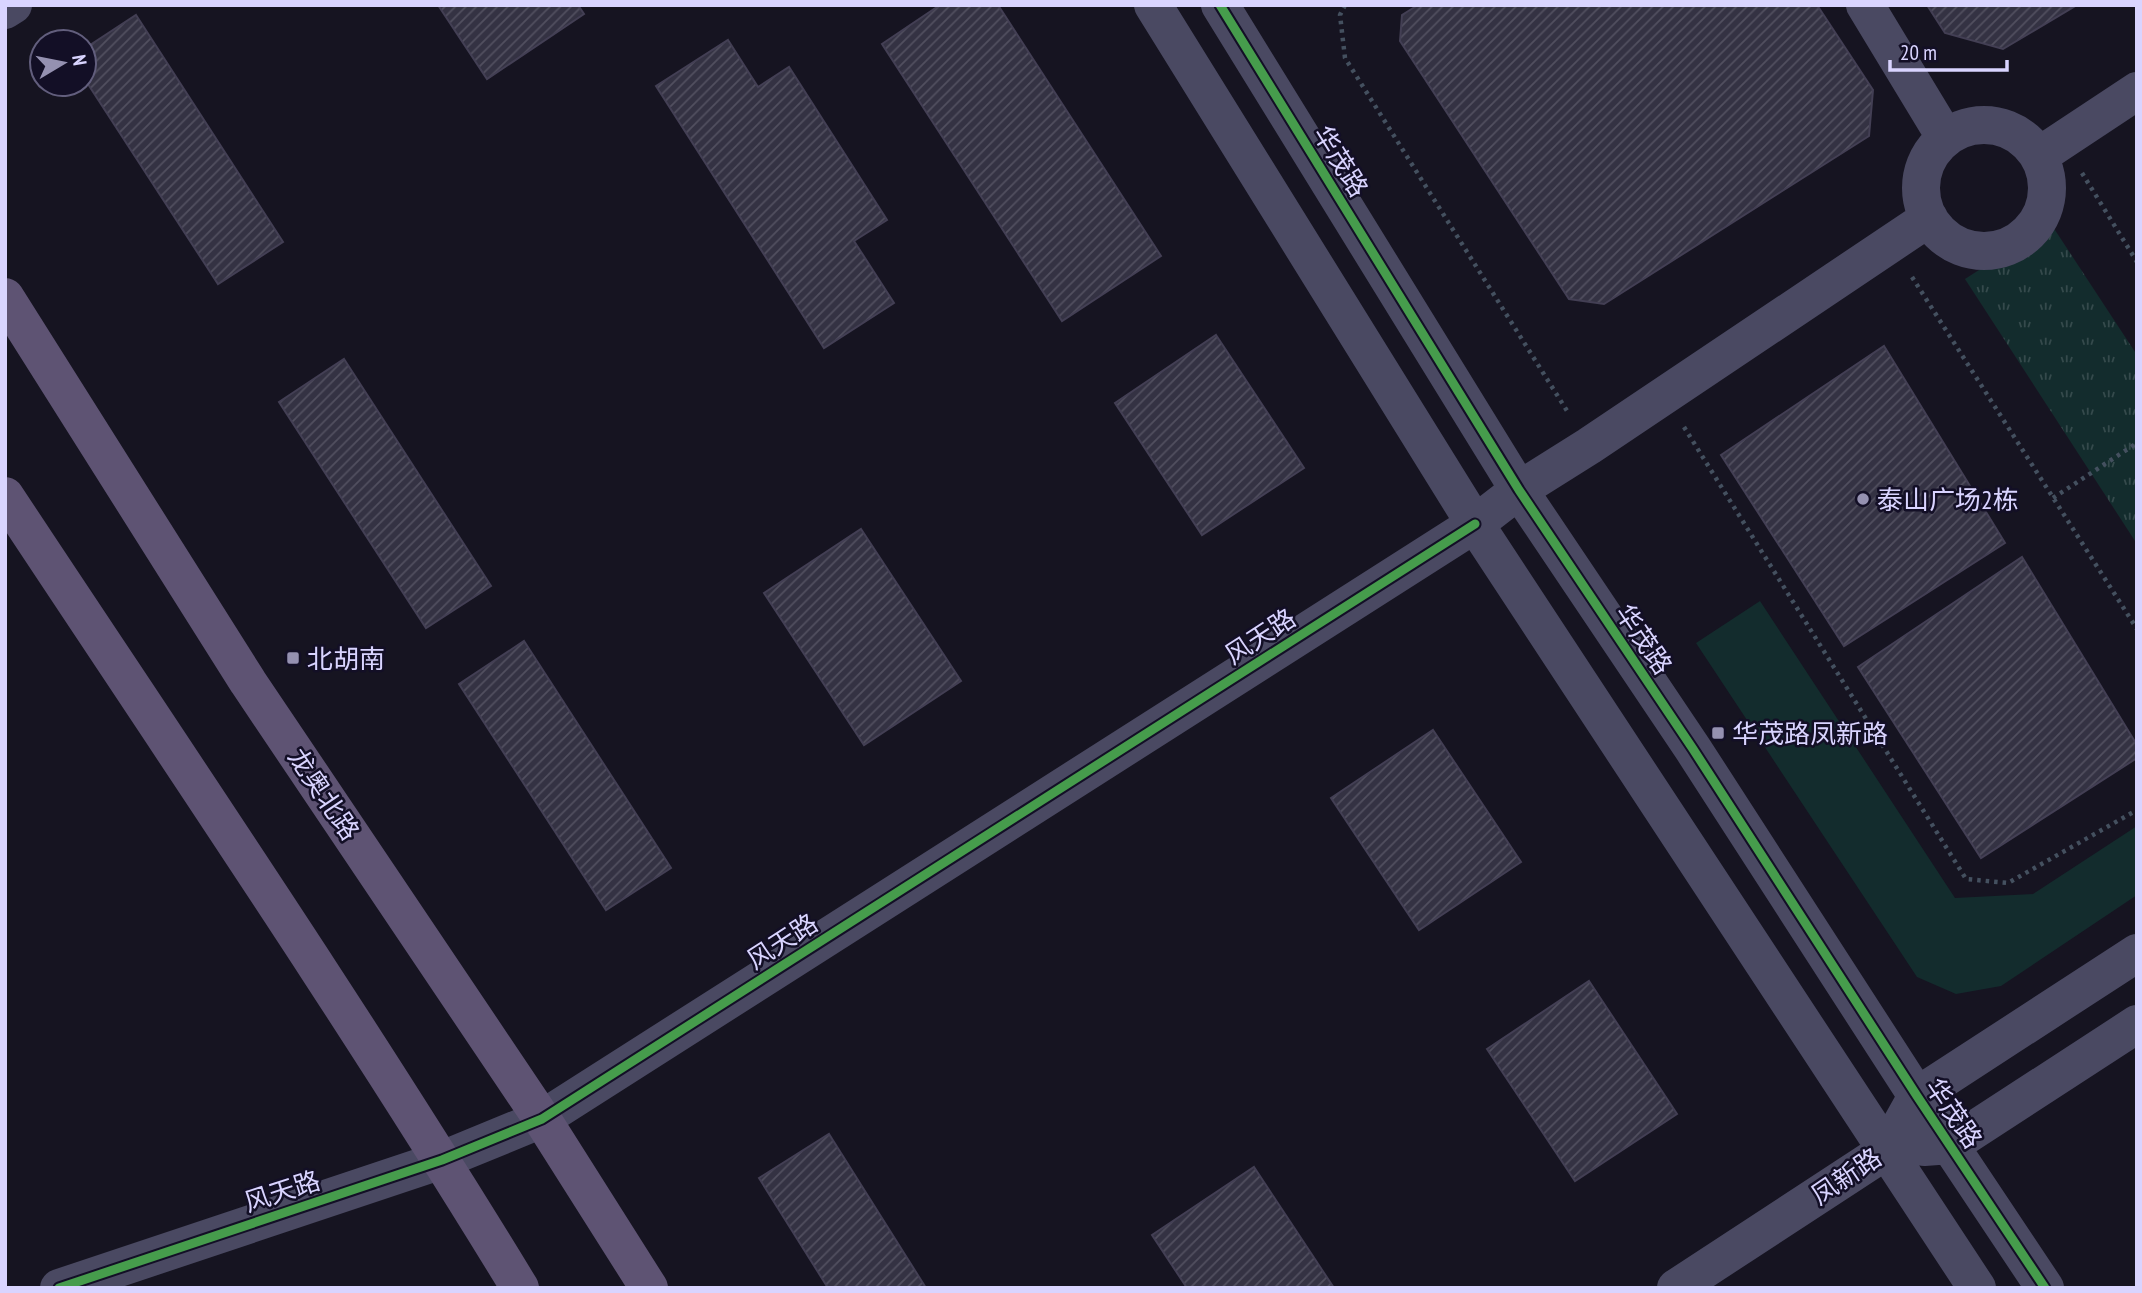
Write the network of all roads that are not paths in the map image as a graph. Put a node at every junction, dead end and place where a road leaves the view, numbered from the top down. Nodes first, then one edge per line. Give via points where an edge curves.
1 (13, 5) edge
2 (1153, 5) edge
3 (1220, 5) edge
4 (1865, 5) edge
5 (5, 10) edge
6 (2137, 91) edge
7 (1945, 137) junction
8 (2050, 148) junction
9 (1929, 218) junction
10 (5, 297) edge
11 (1519, 490) junction
12 (5, 496) edge
13 (1475, 524) junction
14 (2137, 953) edge
15 (2137, 1024) edge
16 (1917, 1096) junction
17 (542, 1119) junction
18 (1951, 1145) junction
19 (1887, 1150) junction
20 (442, 1160) junction
21 (59, 1288) edge
22 (520, 1288) edge
23 (649, 1288) edge
24 (1676, 1288) edge
25 (1977, 1288) edge
26 (2045, 1288) edge

1 - 5 street
2 - 13 street
3 - 11 street, 华茂路
4 - 7 street
6 - 8 street
7 - 8 street via 1964,127 1985,124 2007,128
7 - 9 street via 1931,152 1923,171 1921,191
8 - 9 street via 2047,197 2040,218 2010,246 1970,250 1951,242
9 - 11 street, 风天路
10 - 17 main road, 龙奥北路 via 248,681
11 - 13 street, 风天路
11 - 16 street, 华茂路
12 - 20 main road
13 - 17 street, 风天路
13 - 19 street
14 - 16 street, 凤新路
15 - 18 street
16 - 18 street, 华茂路
16 - 19 street, 凤新路
17 - 20 street, 风天路
17 - 23 main road, 龙奥北路
18 - 19 street
18 - 26 street, 华茂路
19 - 24 street, 凤新路
19 - 25 street
20 - 21 street, 风天路
20 - 22 main road

